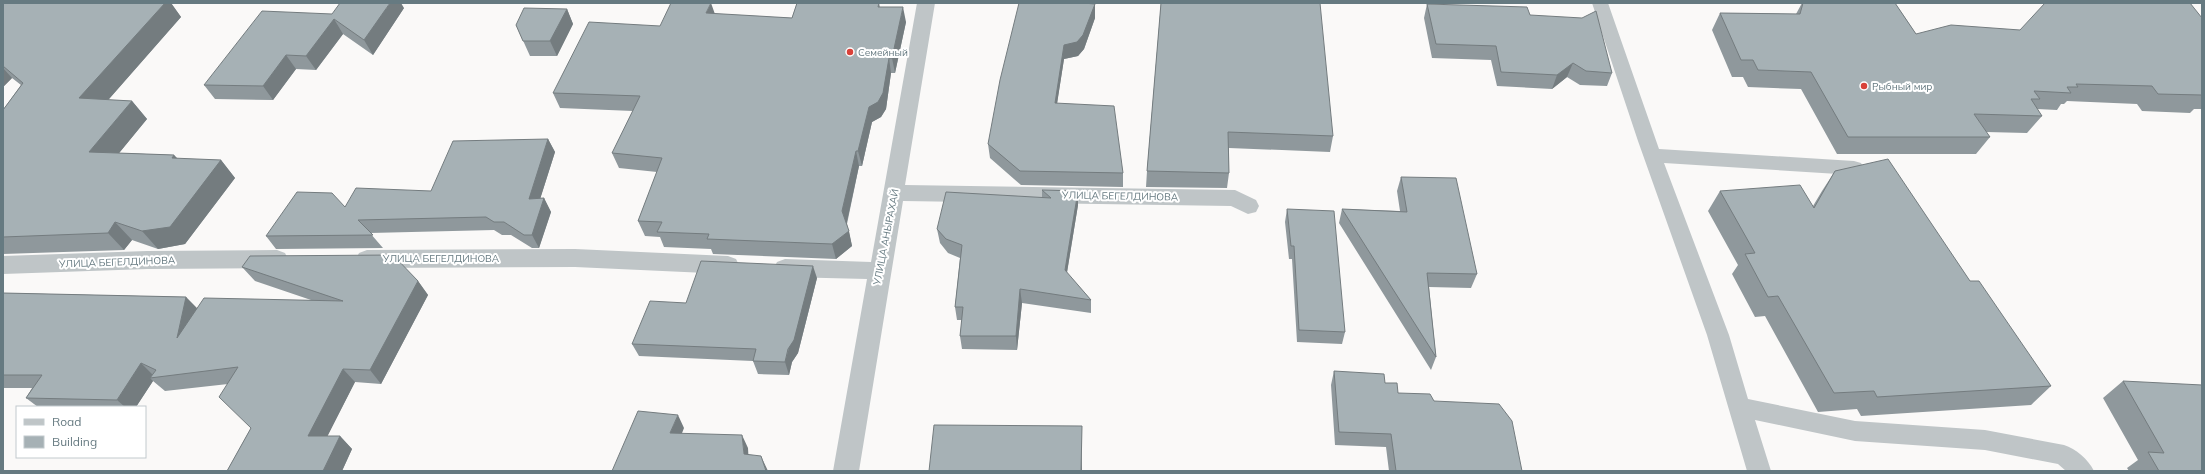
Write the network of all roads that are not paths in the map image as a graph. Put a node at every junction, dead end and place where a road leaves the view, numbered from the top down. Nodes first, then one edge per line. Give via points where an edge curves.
1 (926, 3) edge
2 (1600, 3) edge
3 (1652, 155) junction
4 (1854, 168) edge
5 (895, 193) junction
6 (1248, 206) dead end
7 (295, 259) edge
8 (350, 259) edge
9 (3, 265) edge
10 (745, 266) edge
11 (768, 267) edge
12 (880, 271) junction
13 (1740, 407) junction
14 (846, 471) edge
15 (1759, 471) edge
16 (2082, 471) edge

1 - 5 street, УЛИЦА АНЫРАХАЙ
2 - 3 lane
3 - 4 lane
3 - 13 lane via 1718,335
5 - 6 street, УЛИЦА БЕГЕЛДИНОВА via 1235,198
5 - 12 street, УЛИЦА АНЫРАХАЙ
7 - 9 street, УЛИЦА БЕГЕЛДИНОВА via 147,260
8 - 10 street, УЛИЦА БЕГЕЛДИНОВА via 575,258
11 - 12 street
12 - 14 street, УЛИЦА АНЫРАХАЙ
13 - 15 lane
13 - 16 lane via 1854,431 1985,440 2064,454

